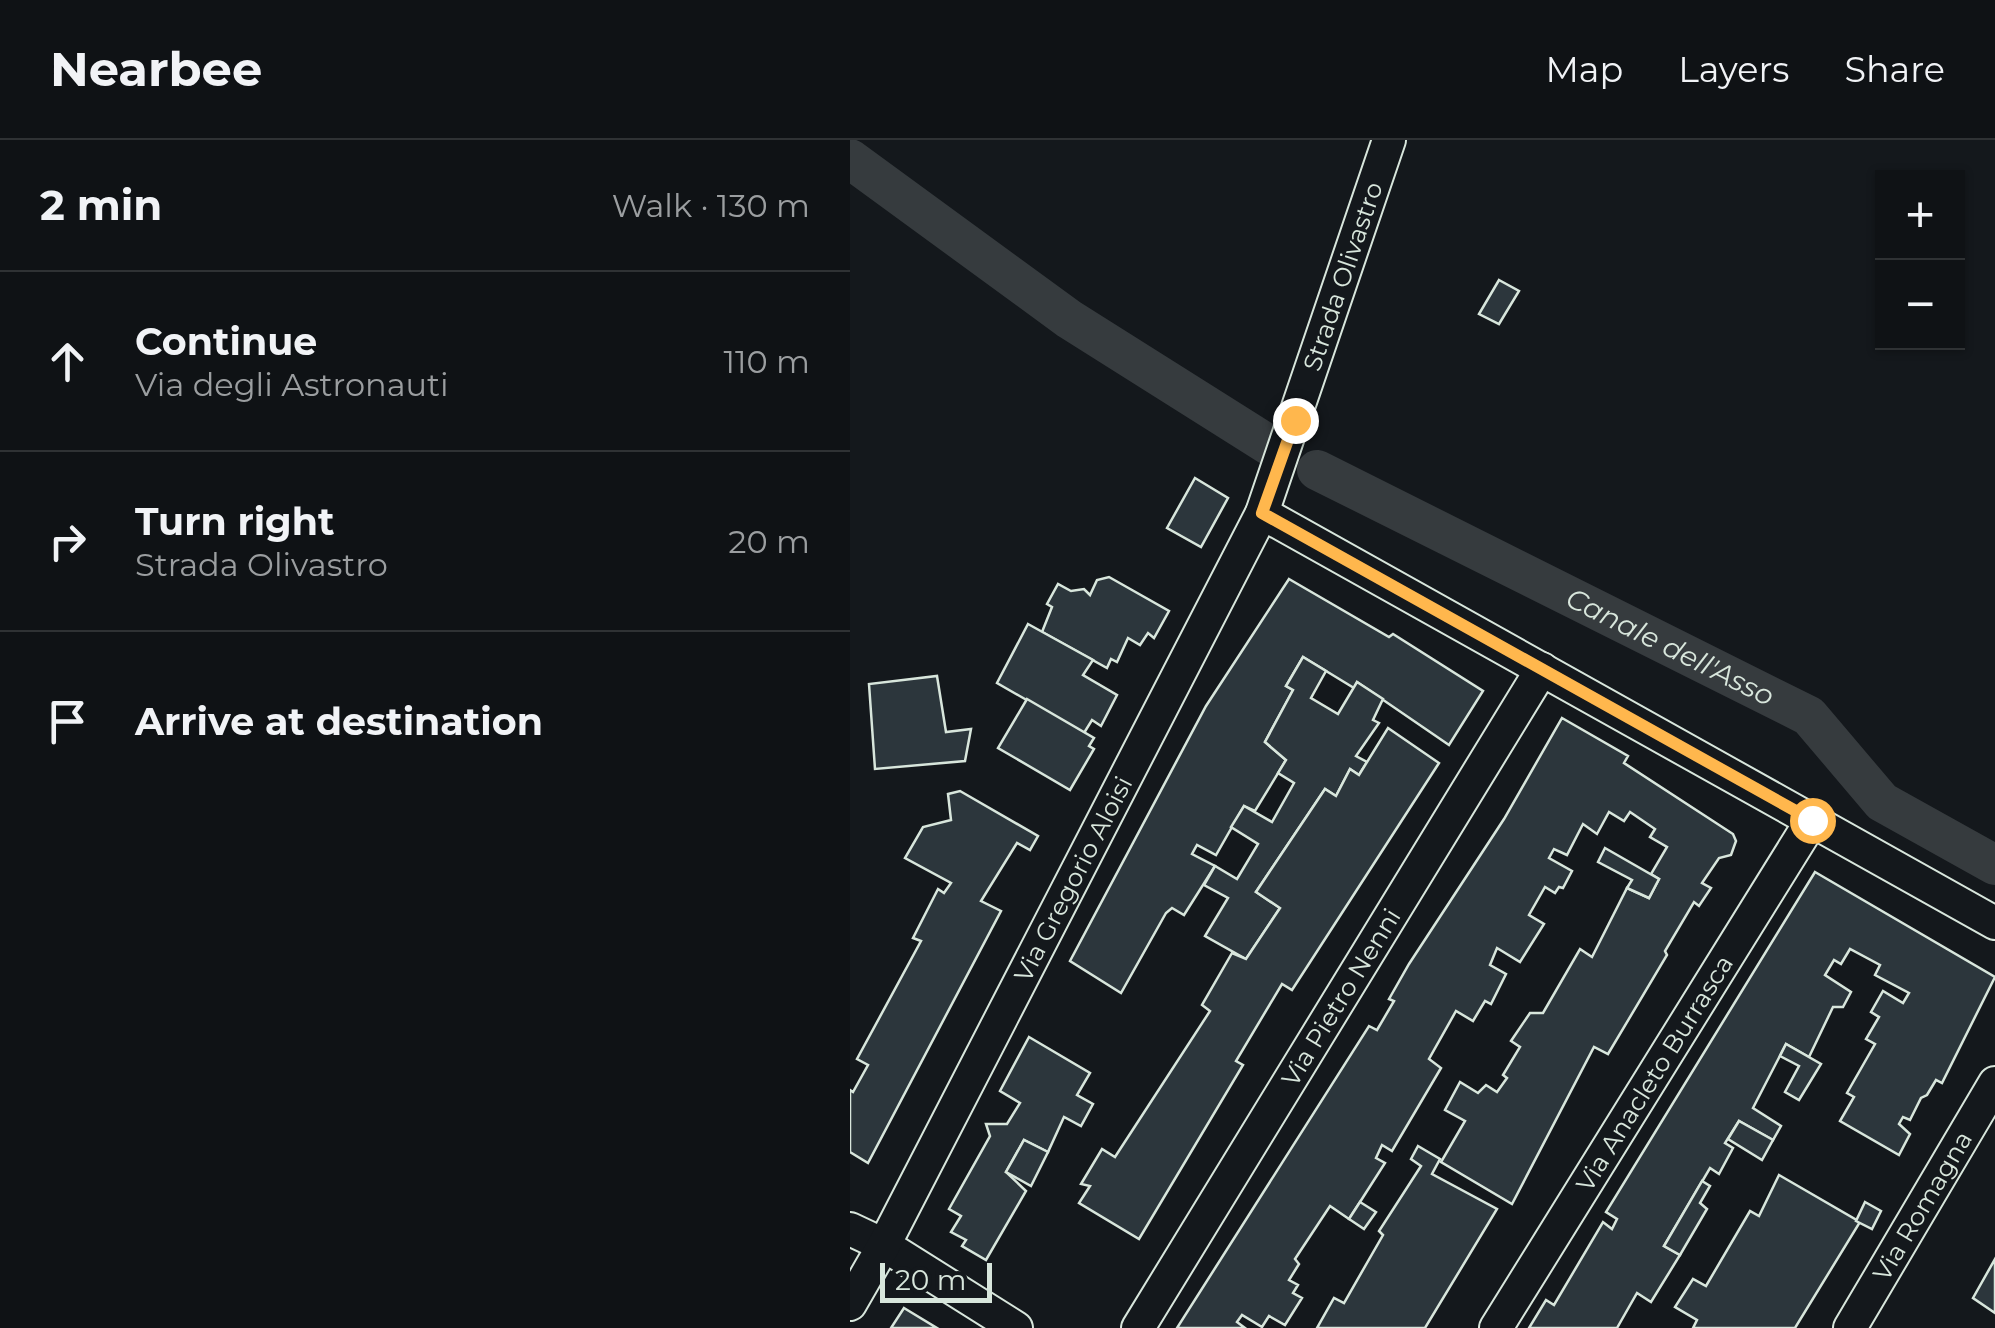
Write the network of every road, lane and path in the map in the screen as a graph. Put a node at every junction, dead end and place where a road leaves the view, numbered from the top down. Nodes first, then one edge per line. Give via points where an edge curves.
1 (1385, 144) edge
2 (1268, 498) junction
3 (1542, 669) junction
4 (1812, 820) junction
5 (1995, 923) edge
6 (1995, 1083) edge
7 (850, 1229) edge
8 (884, 1245) junction
9 (850, 1304) edge
10 (1016, 1328) edge
11 (1138, 1328) edge
12 (1496, 1328) edge
13 (1850, 1328) edge

1 - 2 street, Strada Olivastro
2 - 3 street
2 - 8 street, Via Gregorio Aloisi
3 - 4 street
3 - 11 street, Via Pietro Nenni
4 - 5 street
4 - 12 street, Via Anacleto Burrasca
6 - 13 street, Via Romagna
7 - 8 street
8 - 9 street, Via Gregorio Aloisi
8 - 10 street

